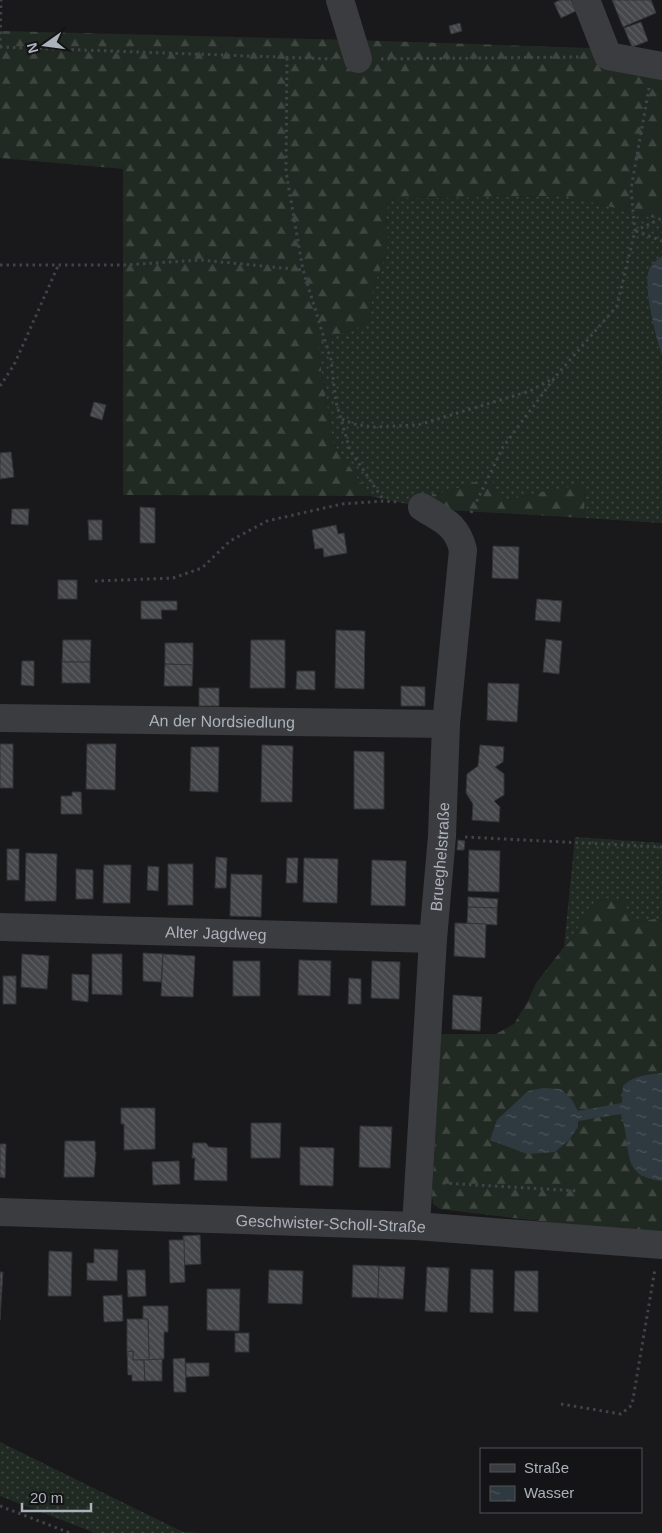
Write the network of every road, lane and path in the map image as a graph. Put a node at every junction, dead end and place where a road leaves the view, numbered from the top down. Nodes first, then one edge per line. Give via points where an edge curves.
1 (1, 0) edge
2 (340, 0) edge
3 (586, 0) edge
4 (0, 47) edge
5 (608, 56) junction
6 (287, 58) junction
7 (358, 59) junction
8 (658, 65) edge
9 (662, 218) edge
10 (635, 231) junction
11 (662, 242) edge
12 (0, 265) edge
13 (58, 266) junction
14 (302, 270) junction
15 (556, 376) junction
16 (0, 386) edge
17 (342, 419) junction
18 (384, 501) junction
19 (422, 507) joint
20 (460, 536) junction
21 (95, 581) dead end
22 (0, 718) edge
23 (446, 724) junction
24 (442, 836) junction
25 (662, 847) edge
26 (0, 926) edge
27 (433, 939) junction
28 (420, 1182) junction
29 (579, 1191) dead end
30 (0, 1212) edge
31 (416, 1226) junction
32 (661, 1244) edge
33 (561, 1404) dead end
34 (0, 1506) edge
35 (70, 1533) edge

1 - 4 path
2 - 7 street
3 - 5 street
4 - 6 path
5 - 7 path
5 - 8 street
6 - 7 path
6 - 14 path via 286,172
8 - 10 path via 632,188
9 - 10 path
10 - 11 path
10 - 15 path via 617,306
12 - 13 path
13 - 14 path via 201,260
13 - 16 path via 14,366
14 - 17 path via 331,360 336,402
15 - 17 path via 530,391 418,425 372,427
15 - 20 path via 503,447
17 - 18 path via 350,450
18 - 19 path
18 - 21 path via 342,504 267,521 230,541 202,568 173,578
19 - 20 street via 452,526
20 - 23 street, Brueghelstraße via 463,550
22 - 23 street, An der Nordsiedlung
23 - 24 street, Brueghelstraße
24 - 25 path
24 - 27 street, Brueghelstraße
26 - 27 street, Alter Jagdweg
27 - 28 street, Brueghelstraße
28 - 29 path
28 - 31 street, Brueghelstraße
30 - 31 street, Geschwister-Scholl-Straße
31 - 32 street, Geschwister-Scholl-Straße
32 - 33 path via 632,1405 621,1414
34 - 35 path

